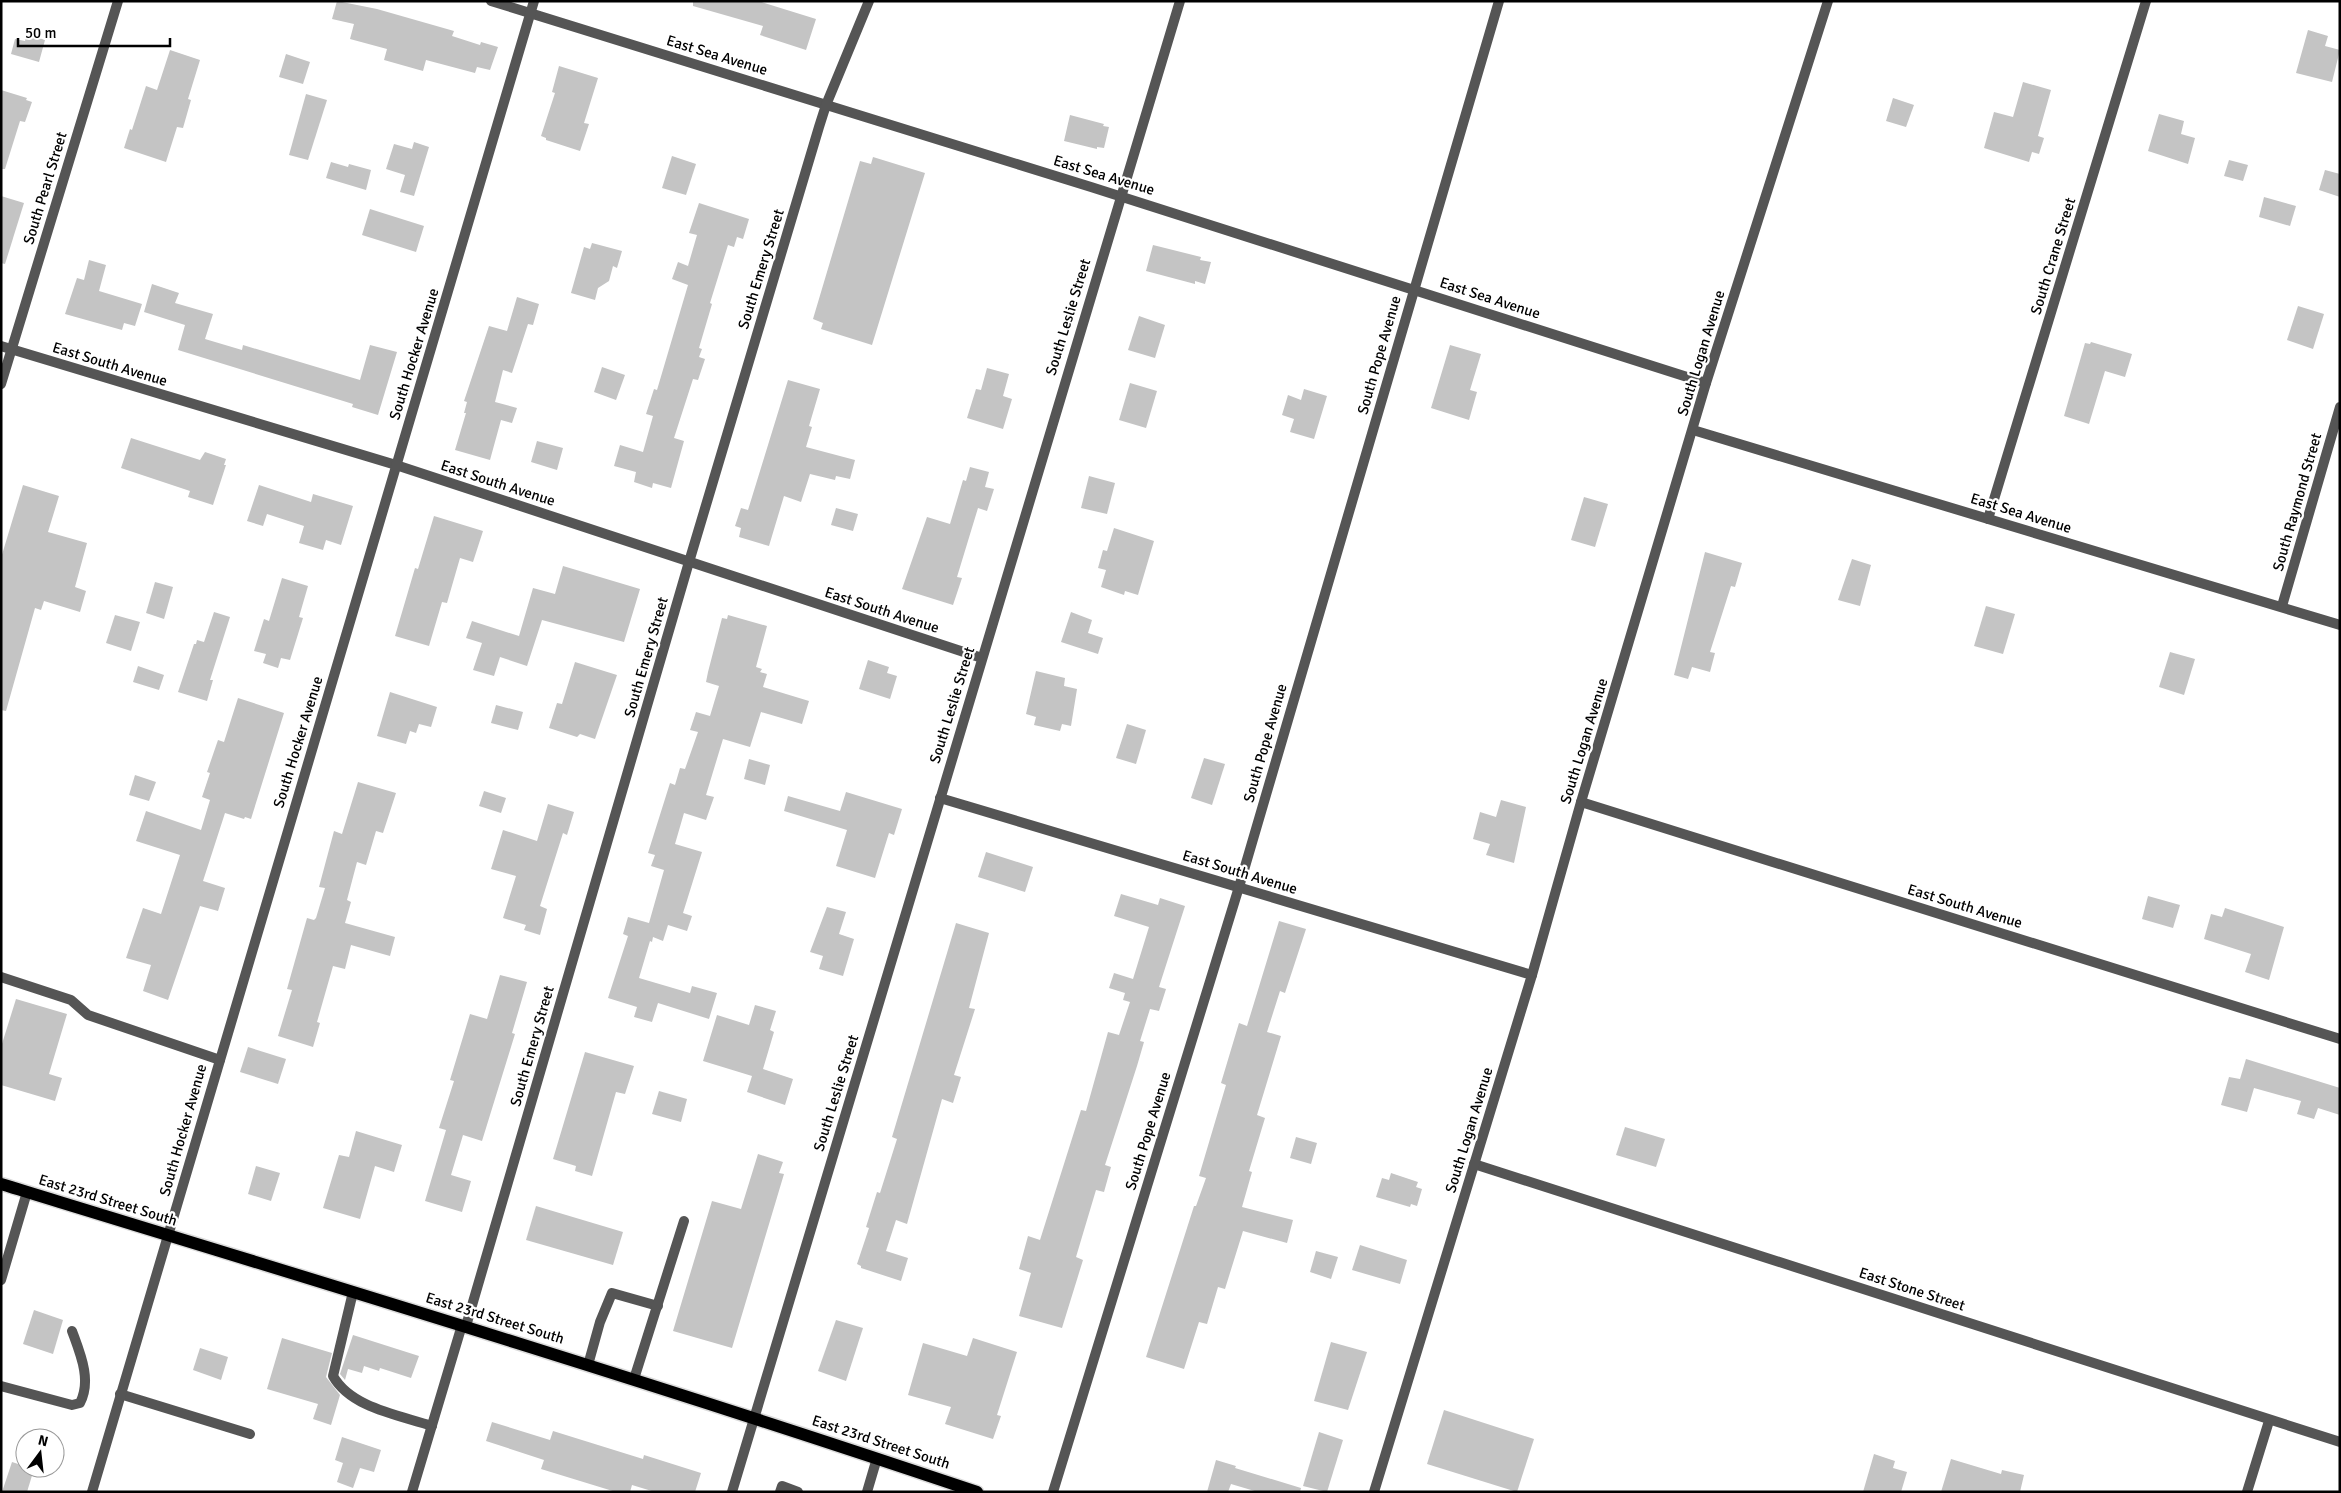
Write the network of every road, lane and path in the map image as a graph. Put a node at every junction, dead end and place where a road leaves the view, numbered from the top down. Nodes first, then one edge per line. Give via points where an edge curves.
1 (118, 1) edge
2 (491, 1) edge
3 (534, 1) edge
4 (868, 1) edge
5 (1180, 1) edge
6 (1499, 1) edge
7 (1828, 1) edge
8 (2146, 1) edge
9 (530, 13) junction
10 (826, 104) junction
11 (1120, 196) junction
12 (1414, 290) junction
13 (1, 346) edge
14 (12, 349) junction
15 (1706, 383) junction
16 (1, 384) edge
17 (2340, 407) edge
18 (1693, 430) junction
19 (396, 465) junction
20 (1988, 519) junction
21 (690, 562) junction
22 (2282, 606) junction
23 (2340, 625) edge
24 (982, 658) junction
25 (940, 798) junction
26 (1581, 802) junction
27 (1239, 887) junction
28 (1532, 975) junction
29 (1, 977) edge
30 (2340, 1039) edge
31 (220, 1060) junction
32 (1474, 1164) junction
33 (1, 1184) edge
34 (27, 1192) junction
35 (684, 1221) dead end
36 (168, 1235) junction
37 (1, 1280) edge
38 (353, 1292) junction
39 (658, 1306) junction
40 (464, 1325) junction
41 (72, 1331) dead end
42 (588, 1365) junction
43 (634, 1379) junction
44 (1, 1386) edge
45 (120, 1394) junction
46 (755, 1417) junction
47 (2269, 1421) junction
48 (432, 1426) junction
49 (250, 1434) dead end
50 (2340, 1442) edge
51 (878, 1458) junction
52 (92, 1492) edge
53 (412, 1492) edge
54 (732, 1492) edge
55 (780, 1492) edge
56 (798, 1492) edge
57 (867, 1492) edge
58 (978, 1492) edge
59 (1053, 1492) edge
60 (1374, 1492) edge
61 (2247, 1492) edge

1 - 14 street, South Pearl Street
2 - 9 street, East Sea Avenue
3 - 9 street, South Hocker Avenue
4 - 10 street, South Emery Street
5 - 11 street, South Leslie Street
6 - 12 street, South Pope Avenue
7 - 15 street, South Logan Avenue
8 - 20 street, South Crane Street
9 - 10 street, East Sea Avenue
9 - 19 street, South Hocker Avenue
10 - 11 street, East Sea Avenue
10 - 21 street, South Emery Street
11 - 12 street, East Sea Avenue
11 - 24 street, South Leslie Street
12 - 15 street, East Sea Avenue
12 - 27 street, South Pope Avenue
13 - 14 street, East South Avenue
14 - 16 street, South Pearl Street
14 - 19 street, East South Avenue
15 - 18 street, South Logan Avenue
17 - 22 street, South Raymond Street
18 - 20 street, East Sea Avenue
18 - 26 street, South Logan Avenue
19 - 21 street, East South Avenue
19 - 31 street, South Hocker Avenue
20 - 22 street, East Sea Avenue
21 - 24 street, East South Avenue
21 - 40 street, South Emery Street
22 - 23 street, East Sea Avenue
24 - 25 street, South Leslie Street
25 - 27 street, East South Avenue
25 - 46 street, South Leslie Street
26 - 28 street, South Logan Avenue
26 - 30 street, East South Avenue
27 - 28 street, East South Avenue
27 - 59 street, South Pope Avenue
28 - 32 street, South Logan Avenue
29 - 31 street via 71,1000 88,1015
31 - 36 street, South Hocker Avenue
32 - 47 street, East Stone Street
32 - 60 street, South Logan Avenue
33 - 34 main road, East 23rd Street South
34 - 36 main road, East 23rd Street South
34 - 37 street
35 - 39 street
36 - 38 main road, East 23rd Street South
36 - 45 street, South Hocker Avenue
38 - 40 main road, East 23rd Street South
38 - 48 street via 333,1376 340,1388 367,1405
39 - 42 street via 612,1293
39 - 43 street
40 - 42 main road, East 23rd Street South
40 - 48 street, South Emery Street
41 - 44 street via 84,1368 80,1403 72,1405
42 - 43 main road, East 23rd Street South
43 - 46 main road, East 23rd Street South
45 - 49 street
45 - 52 street, South Hocker Avenue
46 - 51 main road, East 23rd Street South
46 - 54 street, South Leslie Street
47 - 50 street, East Stone Street
47 - 61 street
48 - 53 street, South Emery Street
51 - 57 street
51 - 58 main road, East 23rd Street South
55 - 56 street via 782,1486

